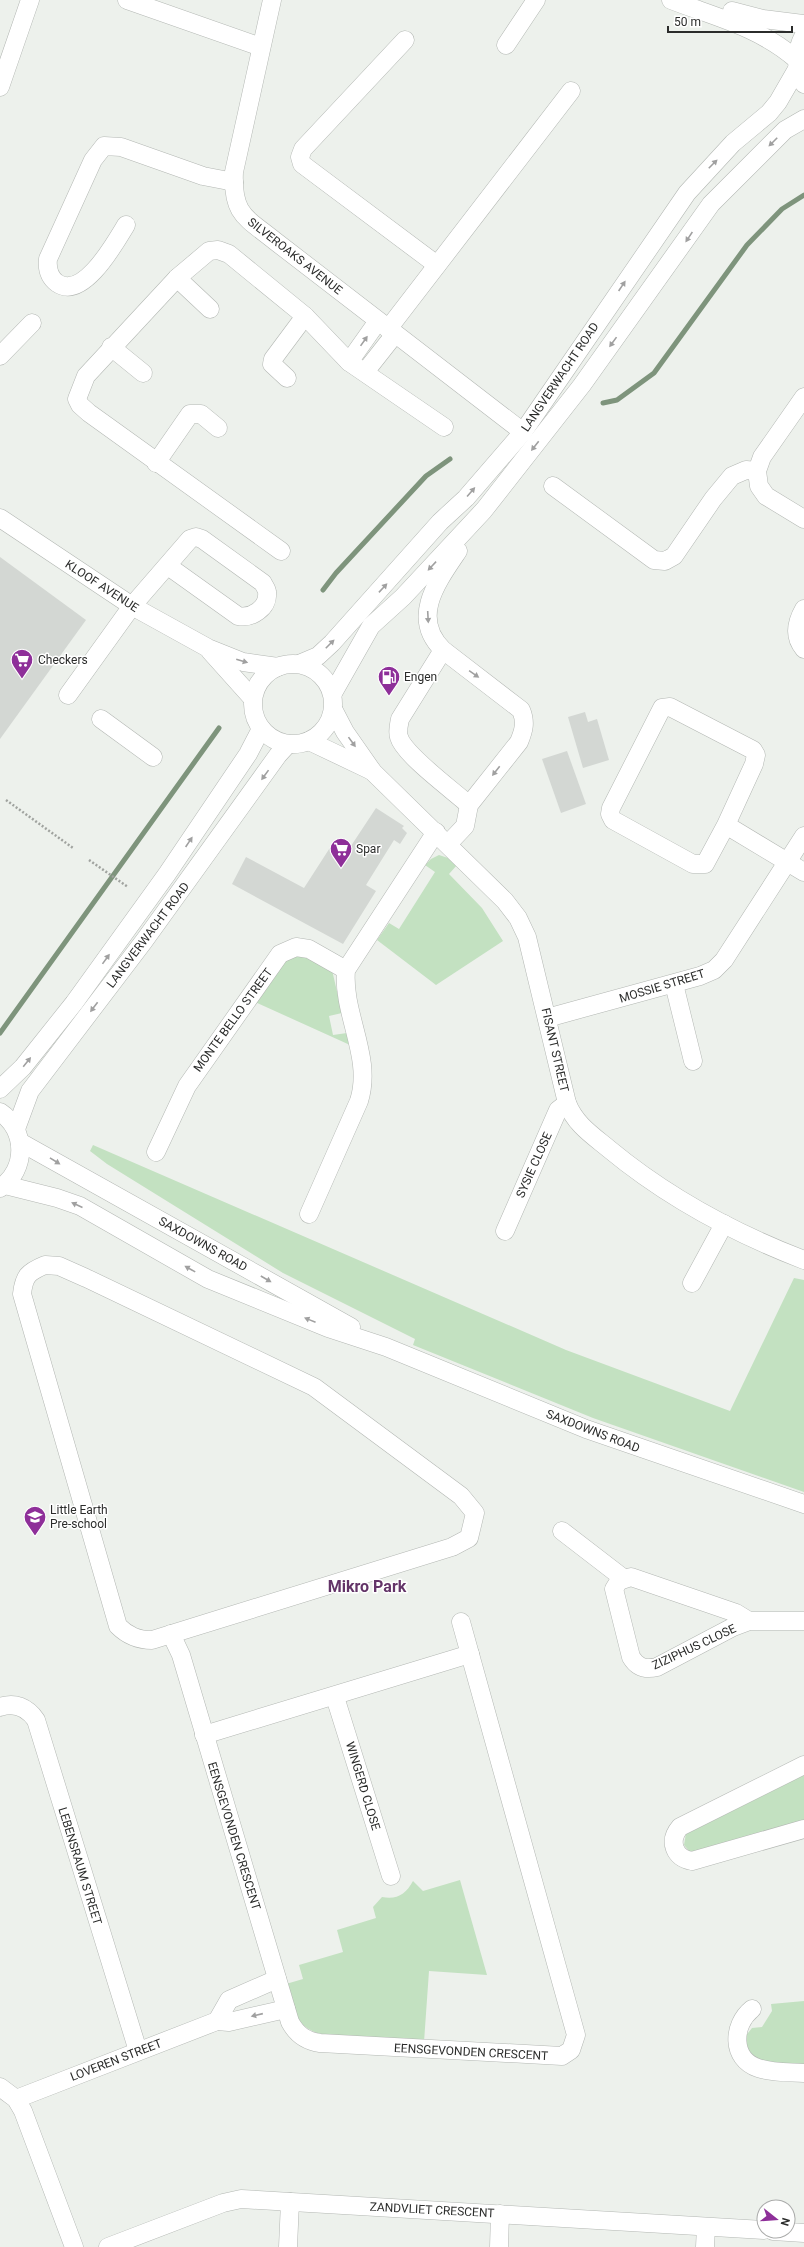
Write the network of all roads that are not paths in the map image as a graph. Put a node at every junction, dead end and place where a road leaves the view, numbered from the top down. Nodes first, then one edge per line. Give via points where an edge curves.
1 (30, 0) edge
2 (127, 0) edge
3 (272, 0) edge
4 (536, 0) edge
5 (671, 0) edge
6 (687, 0) edge
7 (804, 24) edge
8 (804, 35) edge
9 (405, 40) dead end
10 (506, 45) dead end
11 (261, 47) junction
12 (799, 70) edge
13 (0, 87) edge
14 (571, 91) dead end
15 (804, 119) edge
16 (234, 182) junction
17 (126, 225) dead end
18 (437, 265) junction
19 (177, 278) junction
20 (210, 309) dead end
21 (305, 316) junction
22 (32, 323) dead end
23 (387, 328) junction
24 (111, 347) junction
25 (0, 356) edge
26 (349, 362) junction
27 (365, 372) junction
28 (143, 373) dead end
29 (287, 378) dead end
30 (804, 397) edge
31 (444, 427) dead end
32 (218, 428) dead end
33 (523, 432) junction
34 (156, 463) junction
35 (756, 471) junction
36 (553, 486) dead end
37 (484, 510) junction
38 (0, 518) edge
39 (804, 519) edge
40 (281, 551) dead end
41 (168, 566) junction
42 (132, 606) junction
43 (804, 609) edge
44 (208, 648) junction
45 (804, 649) edge
46 (443, 650) junction
47 (299, 664) junction
48 (278, 667) junction
49 (68, 695) dead end
50 (253, 699) junction
51 (333, 701) junction
52 (101, 719) dead end
53 (261, 729) junction
54 (309, 741) junction
55 (288, 744) junction
56 (153, 757) dead end
57 (373, 772) junction
58 (469, 805) junction
59 (726, 825) junction
60 (804, 836) edge
61 (442, 838) junction
62 (787, 862) junction
63 (804, 872) edge
64 (346, 970) junction
65 (674, 984) junction
66 (547, 1018) junction
67 (693, 1061) dead end
68 (0, 1090) edge
69 (567, 1103) junction
70 (0, 1112) edge
71 (18, 1136) junction
72 (156, 1152) dead end
73 (2, 1186) edge
74 (309, 1214) dead end
75 (724, 1224) junction
76 (505, 1231) dead end
77 (804, 1260) edge
78 (692, 1283) dead end
79 (386, 1347) junction
80 (804, 1504) edge
81 (562, 1531) dead end
82 (623, 1578) junction
83 (750, 1621) junction
84 (804, 1621) edge
85 (461, 1622) dead end
86 (171, 1634) junction
87 (470, 1654) junction
88 (336, 1697) junction
89 (0, 1707) edge
90 (204, 1735) junction
91 (804, 1765) edge
92 (804, 1829) edge
93 (391, 1876) dead end
94 (277, 1979) junction
95 (286, 2009) junction
96 (752, 2009) dead end
97 (217, 2020) junction
98 (138, 2052) junction
99 (804, 2073) edge
100 (0, 2087) edge
101 (16, 2099) junction
102 (290, 2202) junction
103 (500, 2214) junction
104 (706, 2227) junction
105 (756, 2230) edge
106 (74, 2247) edge
107 (108, 2247) edge
108 (288, 2247) edge
109 (499, 2247) edge
110 (705, 2247) edge

1 - 13 street
2 - 11 street
3 - 11 street, SILVEROAKS AVENUE
4 - 10 street
5 - 12 street via 756,31 779,44
6 - 7 street via 763,19
8 - 12 street, LANGVERWACHT ROAD via 798,46
9 - 18 street via 303,149 300,157 302,164
11 - 16 street, SILVEROAKS AVENUE
33 -> 12 street, LANGVERWACHT ROAD via 687,193 733,143 769,113
14 - 18 street
15 -> 37 street, LANGVERWACHT ROAD via 785,130 711,204 582,386
16 - 17 street via 203,176 114,145 104,146 93,160 48,258 48,270 53,280 67,287 80,284 109,253
16 - 23 street, SILVEROAKS AVENUE via 235,200 247,219
18 - 23 street
19 - 20 street
19 - 21 street via 209,251 218,250 229,254
19 - 24 street
21 - 26 street
21 - 29 street via 273,358 272,364
22 - 25 street
26 -> 23 street
23 - 27 street
23 - 33 street, SILVEROAKS AVENUE
24 - 28 street
24 - 34 street via 86,376 77,399 89,414
26 - 27 street
27 - 31 street
30 - 35 street via 762,457
32 - 34 street via 201,414 190,414
47 -> 33 street, LANGVERWACHT ROAD via 318,656 332,643 440,522 466,498
34 - 40 street
35 - 36 street via 746,470 732,476 674,556 665,561 654,560
35 - 39 street via 759,486 766,496
37 -> 46 street via 431,595 427,614 429,632 434,642
37 -> 51 street, LANGVERWACHT ROAD via 403,597 371,626 351,657
38 - 42 street, KLOOF AVENUE
41 - 41 street via 238,616 251,616 259,610 266,599 267,592 263,583 202,539 190,539
41 - 42 street
42 - 44 street, KLOOF AVENUE
42 - 49 street
43 - 45 street via 796,631
44 -> 48 street, KLOOF AVENUE via 243,662
44 - 50 street, KLOOF AVENUE
46 - 58 street via 400,719 399,738 408,753
46 -> 58 street via 521,710 524,718 524,730 519,742
47 - 48 street
47 - 51 street via 318,672 326,679
48 - 50 street via 261,679
50 - 53 street via 256,720
51 - 54 street via 326,729
51 -> 57 street, FISANT STREET via 345,732
52 - 56 street
53 - 55 street via 269,736
68 -> 53 street, LANGVERWACHT ROAD via 24,1067 128,929 248,754
54 - 55 street
54 - 57 street, FISANT STREET
55 -> 71 street, LANGVERWACHT ROAD via 30,1091
57 - 61 street, FISANT STREET
58 - 61 street via 465,826
59 - 59 street via 705,864 699,865 613,820 611,808 662,708 670,707 753,750 756,756 754,764
59 - 62 street
60 - 62 street, MOSSIE STREET
61 - 64 street
61 - 66 street, FISANT STREET via 505,901 518,918 527,937
62 - 63 street
62 - 65 street, MOSSIE STREET via 719,965 707,974
64 - 72 street, MONTE BELLO STREET via 308,949 296,947 280,954 187,1086
64 - 74 street via 344,986 362,1066 363,1084
65 - 66 street, MOSSIE STREET
65 - 67 street
66 - 69 street, FISANT STREET
69 - 75 street, FISANT STREET via 581,1127 638,1174
69 - 76 street, SYSIE CLOSE via 558,1110
70 - 71 street, SAXDOWNS ROAD
71 - 73 street, LANGVERWACHT ROAD via 18,1166 13,1176
71 -> 79 street, SAXDOWNS ROAD via 98,1188 215,1250
79 -> 73 street, SAXDOWNS ROAD via 328,1328 208,1279 80,1206 58,1198
75 - 77 street, FISANT STREET
75 - 78 street
79 - 80 street, SAXDOWNS ROAD via 586,1429
81 - 82 street, ZIZIPHUS CLOSE
82 - 83 street, ZIZIPHUS CLOSE via 635,1578 736,1613
82 - 83 street, ZIZIPHUS CLOSE via 616,1585 614,1594 631,1657 641,1667 657,1667 733,1627
83 - 84 street, ZIZIPHUS CLOSE
85 - 87 street, EENSGEVONDEN CRESCENT
86 - 86 street via 144,1640 129,1635 118,1626 22,1294 24,1280 33,1270 45,1266 59,1266 314,1387 461,1496 475,1513 469,1538 452,1547
86 - 90 street, EENSGEVONDEN CRESCENT via 181,1655
87 - 88 street
87 - 95 street, EENSGEVONDEN CRESCENT via 576,2035 574,2046 567,2054 557,2057 312,2042 298,2034 290,2022
88 - 90 street
88 - 93 street, WINGERD CLOSE
89 - 98 street, LEBENSRAUM STREET via 21,1706 36,1720
90 - 94 street, EENSGEVONDEN CRESCENT
91 - 92 street via 680,1827 673,1843 677,1854 692,1861
94 - 95 street, EENSGEVONDEN CRESCENT
94 - 97 street via 229,2000
95 -> 97 street, LOVEREN STREET via 229,2022
96 - 99 street via 746,2014 738,2029 737,2045 744,2059 765,2070
97 - 98 street, LOVEREN STREET
98 - 101 street, LOVEREN STREET
100 - 101 street
101 - 106 street via 23,2111
102 - 103 street, ZANDVLIET CRESCENT
102 - 107 street, ZANDVLIET CRESCENT via 241,2199 231,2201
102 - 108 street
103 - 104 street, ZANDVLIET CRESCENT
103 - 109 street
104 - 105 street, ZANDVLIET CRESCENT
104 - 110 street

